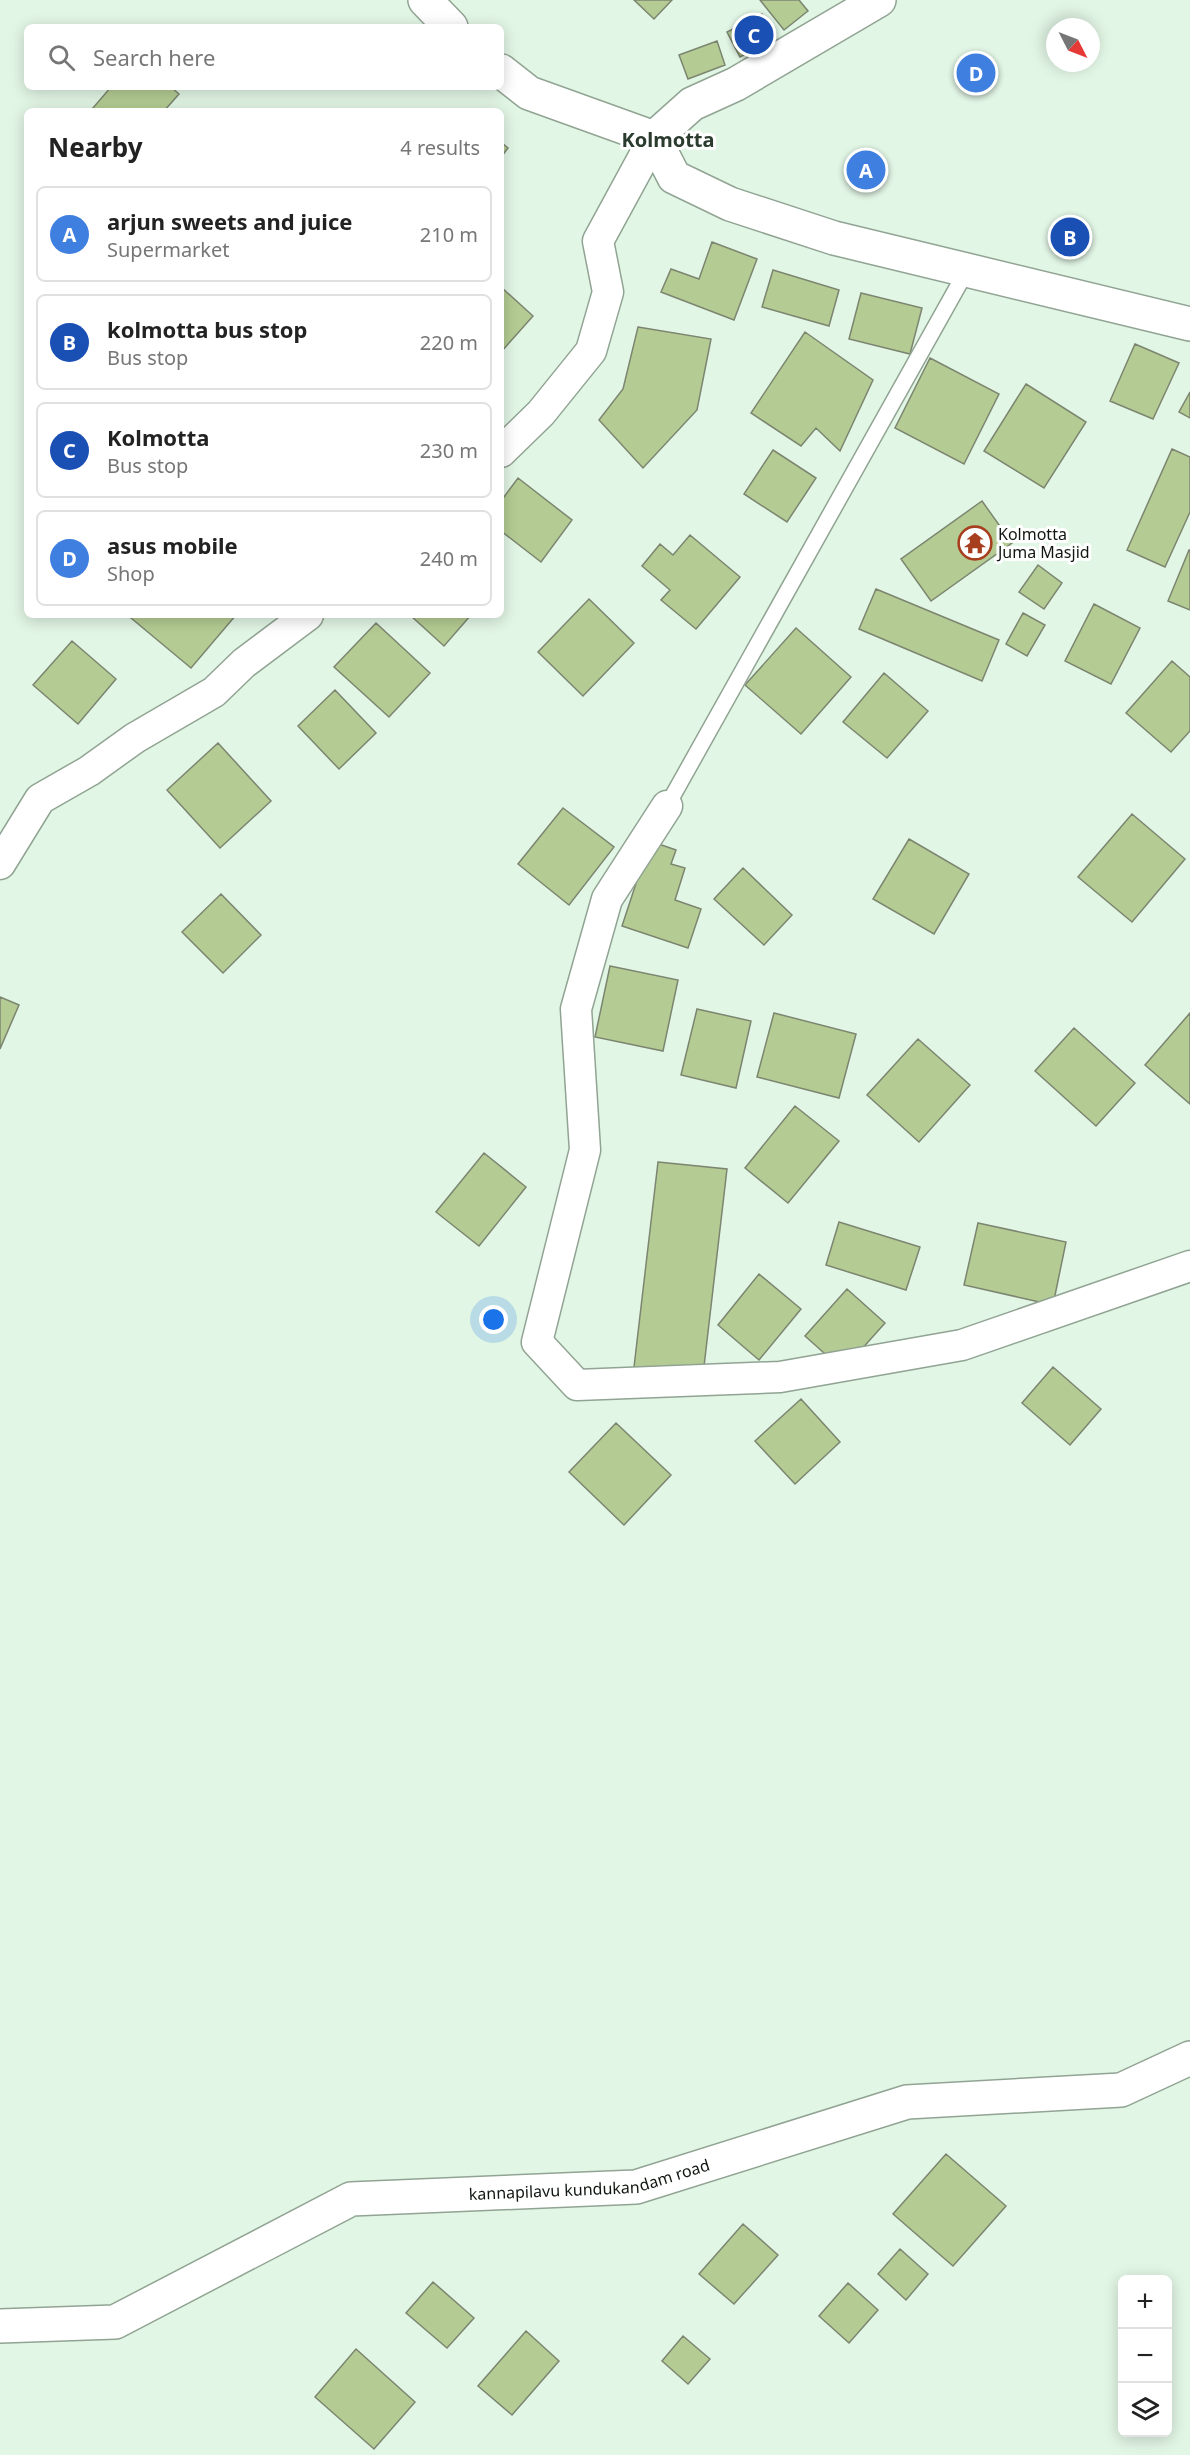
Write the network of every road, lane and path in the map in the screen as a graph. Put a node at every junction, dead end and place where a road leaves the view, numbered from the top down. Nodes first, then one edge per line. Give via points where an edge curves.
1 (425, 0) edge
2 (879, 0) edge
3 (448, 24) edge
4 (504, 73) edge
5 (654, 138) junction
6 (967, 270) junction
7 (1190, 324) edge
8 (504, 449) edge
9 (304, 618) edge
10 (667, 806) joint
11 (0, 864) edge
12 (1190, 1266) edge
13 (1190, 2058) edge
14 (0, 2326) edge

1 - 3 street
2 - 5 street via 736,84 692,104
4 - 5 street via 529,93
5 - 6 street via 674,177 730,204 834,238
5 - 8 street via 598,241 608,292 591,351 541,413
6 - 7 street
6 - 10 lane
9 - 11 street via 244,663 214,692 40,799
10 - 12 street via 607,899 576,1008 585,1150 537,1342 577,1385 780,1377 962,1345
13 - 14 street, kannapilavu kundukandam road via 1122,2090 907,2102 636,2187 351,2199 115,2322

